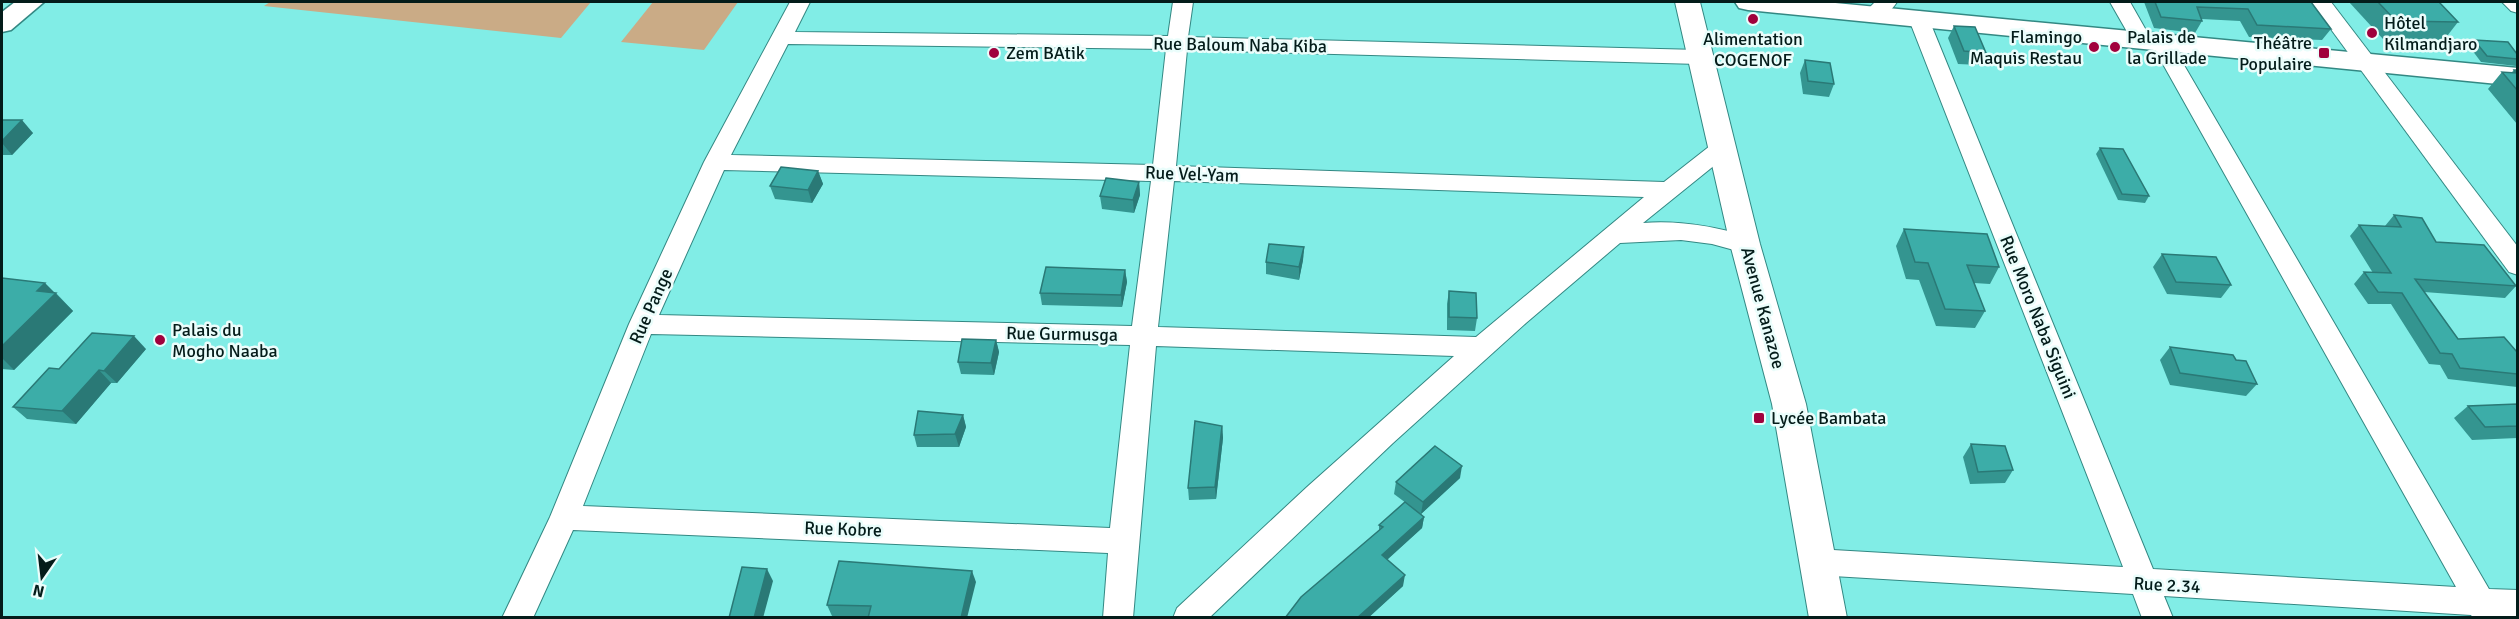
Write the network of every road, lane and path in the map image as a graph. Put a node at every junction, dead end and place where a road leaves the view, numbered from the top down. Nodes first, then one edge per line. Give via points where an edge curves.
1 (31, 2) edge
2 (800, 2) edge
3 (1183, 2) edge
4 (1687, 2) edge
5 (1749, 2) edge
6 (2120, 2) edge
7 (2321, 2) edge
8 (2512, 2) edge
9 (1881, 7) edge
10 (2517, 7) edge
11 (1918, 17) junction
12 (2, 24) edge
13 (782, 38) junction
14 (2150, 40) junction
15 (1176, 43) junction
16 (1699, 57) junction
17 (2368, 62) junction
18 (2517, 77) edge
19 (1723, 147) junction
20 (716, 162) junction
21 (1164, 173) junction
22 (1668, 190) junction
23 (1615, 235) junction
24 (1745, 244) junction
25 (2517, 266) edge
26 (642, 324) junction
27 (1143, 336) junction
28 (1482, 347) junction
29 (564, 517) junction
30 (1122, 541) junction
31 (1816, 562) junction
32 (2144, 584) junction
33 (2517, 604) edge
34 (2485, 610) edge
35 (517, 618) edge
36 (1118, 618) edge
37 (1188, 618) edge
38 (1828, 618) edge
39 (2158, 618) edge

1 - 12 main road
2 - 13 street, Rue Pange
3 - 15 street
4 - 16 street, Avenue Kanazoe
5 - 9 main road
6 - 14 street
7 - 17 street
8 - 10 street
9 - 11 main road
11 - 14 main road
11 - 32 street, Rue Moro Naba Siguini
13 - 15 street, Rue Baloum Naba Kiba
13 - 20 street, Rue Pange
14 - 17 main road
14 - 34 street
15 - 16 street, Rue Baloum Naba Kiba
15 - 21 street
16 - 19 street, Avenue Kanazoe
17 - 18 main road
17 - 25 street
19 - 22 street
19 - 24 street, Avenue Kanazoe
20 - 21 street, Rue Vel-Yam
20 - 26 street, Rue Pange
21 - 22 street, Rue Vel-Yam
21 - 27 street
22 - 23 street
23 - 24 street via 1653,230 1691,232
23 - 28 street
24 - 31 street, Avenue Kanazoe via 1789,404
26 - 27 street, Rue Gurmusga
26 - 29 street, Rue Pange
27 - 28 street, Rue Gurmusga
27 - 30 street
28 - 37 street via 1308,502
29 - 30 street, Rue Kobre
29 - 35 street, Rue Pange
30 - 36 street
31 - 32 street, Rue 2.34
31 - 38 street, Avenue Kanazoe
32 - 34 street, Rue 2.34
32 - 39 street, Rue Moro Naba Siguini
33 - 34 street, Rue 2.34

